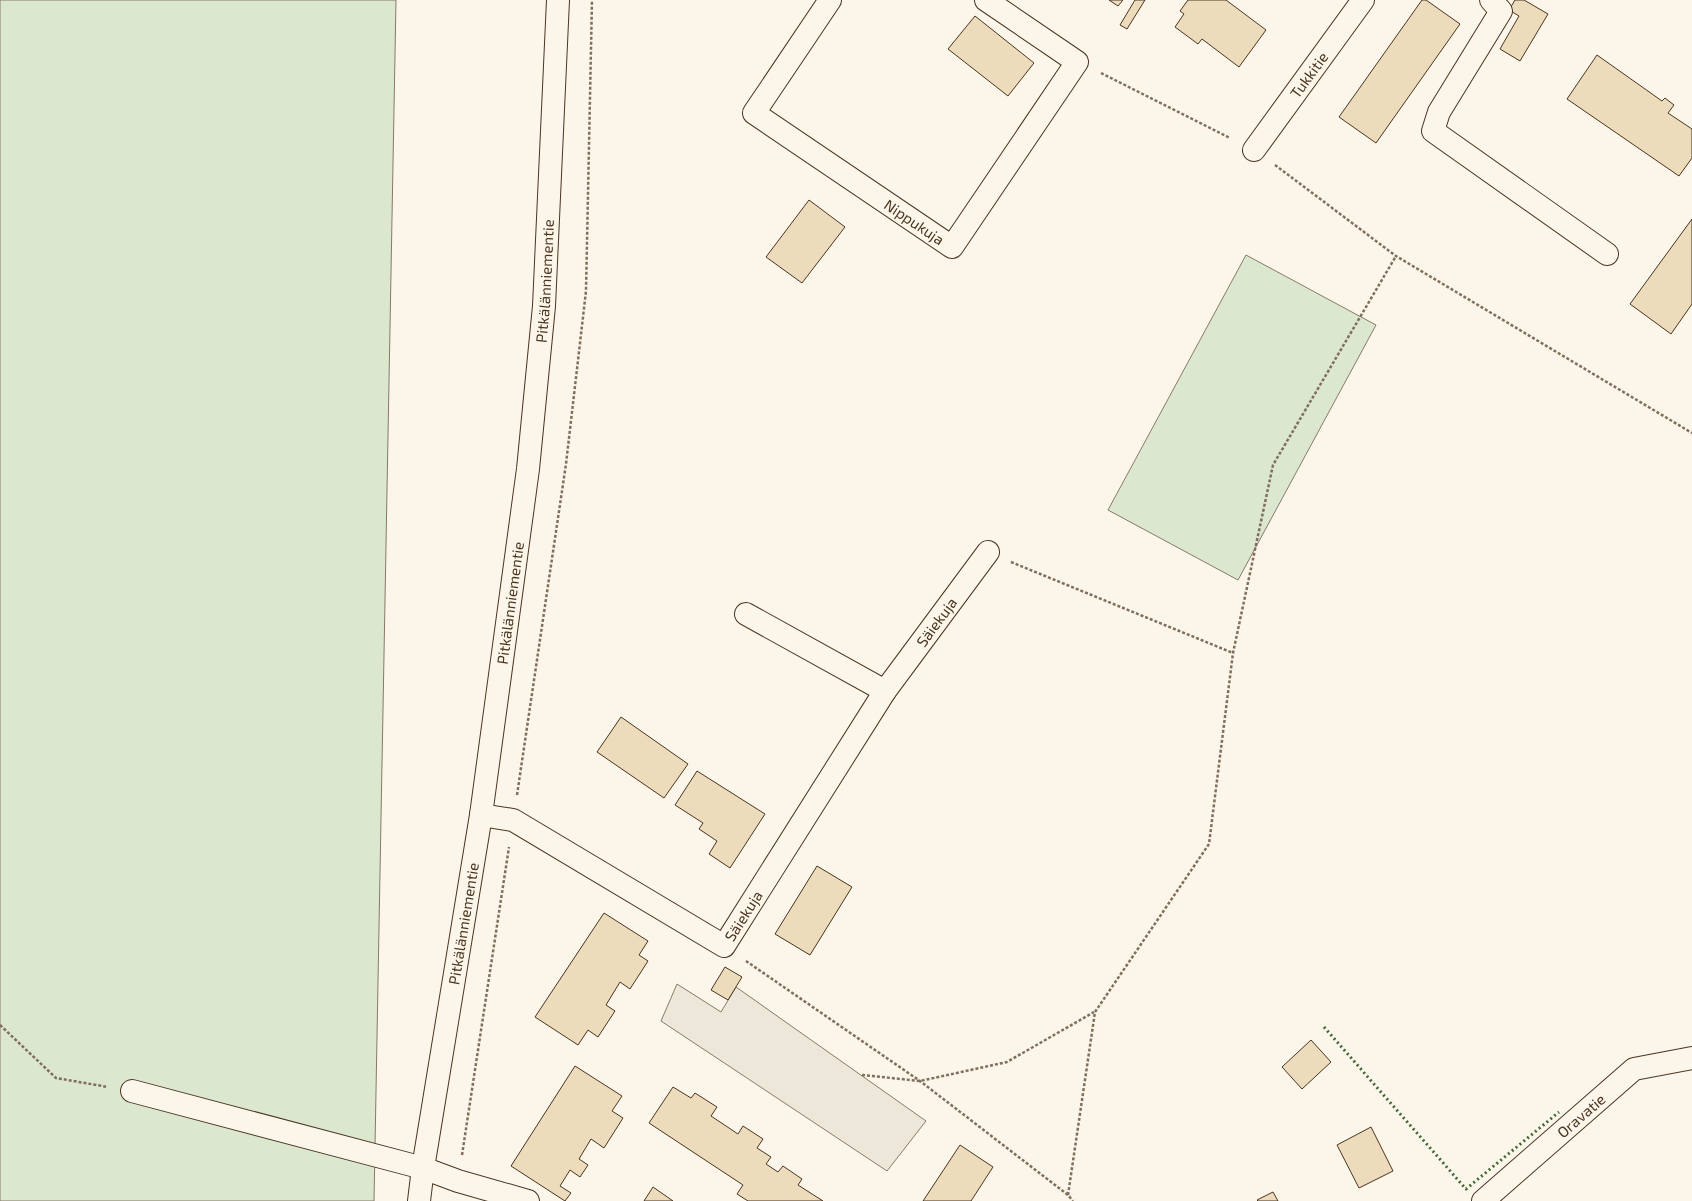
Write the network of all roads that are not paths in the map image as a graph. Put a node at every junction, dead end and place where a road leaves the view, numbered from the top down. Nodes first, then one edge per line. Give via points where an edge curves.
1 (558, 0) edge
2 (830, 0) edge
3 (986, 0) edge
4 (1363, 0) edge
5 (1491, 0) edge
6 (1254, 150) road end
7 (1607, 254) dead end
8 (988, 552) road end
9 (746, 614) dead end
10 (885, 691) junction
11 (481, 815) junction
12 (1692, 1058) edge
13 (132, 1091) road end
14 (423, 1168) junction
15 (419, 1201) edge
16 (528, 1201) edge
17 (1483, 1201) edge

1 - 11 street, Pitkälänniementie via 543,314 528,468
2 - 3 street, Nippukuja via 754,113 952,247 1077,62
4 - 6 street, Tukkitie
5 - 7 street via 1501,11 1439,112 1433,131
8 - 10 street, Säiekuja
9 - 10 street
10 - 11 street, Säiekuja via 724,946 513,820
11 - 14 street, Pitkälänniementie
12 - 17 street, Oravatie via 1634,1069
13 - 14 street
14 - 15 street, Pitkälänniementie
14 - 16 street

